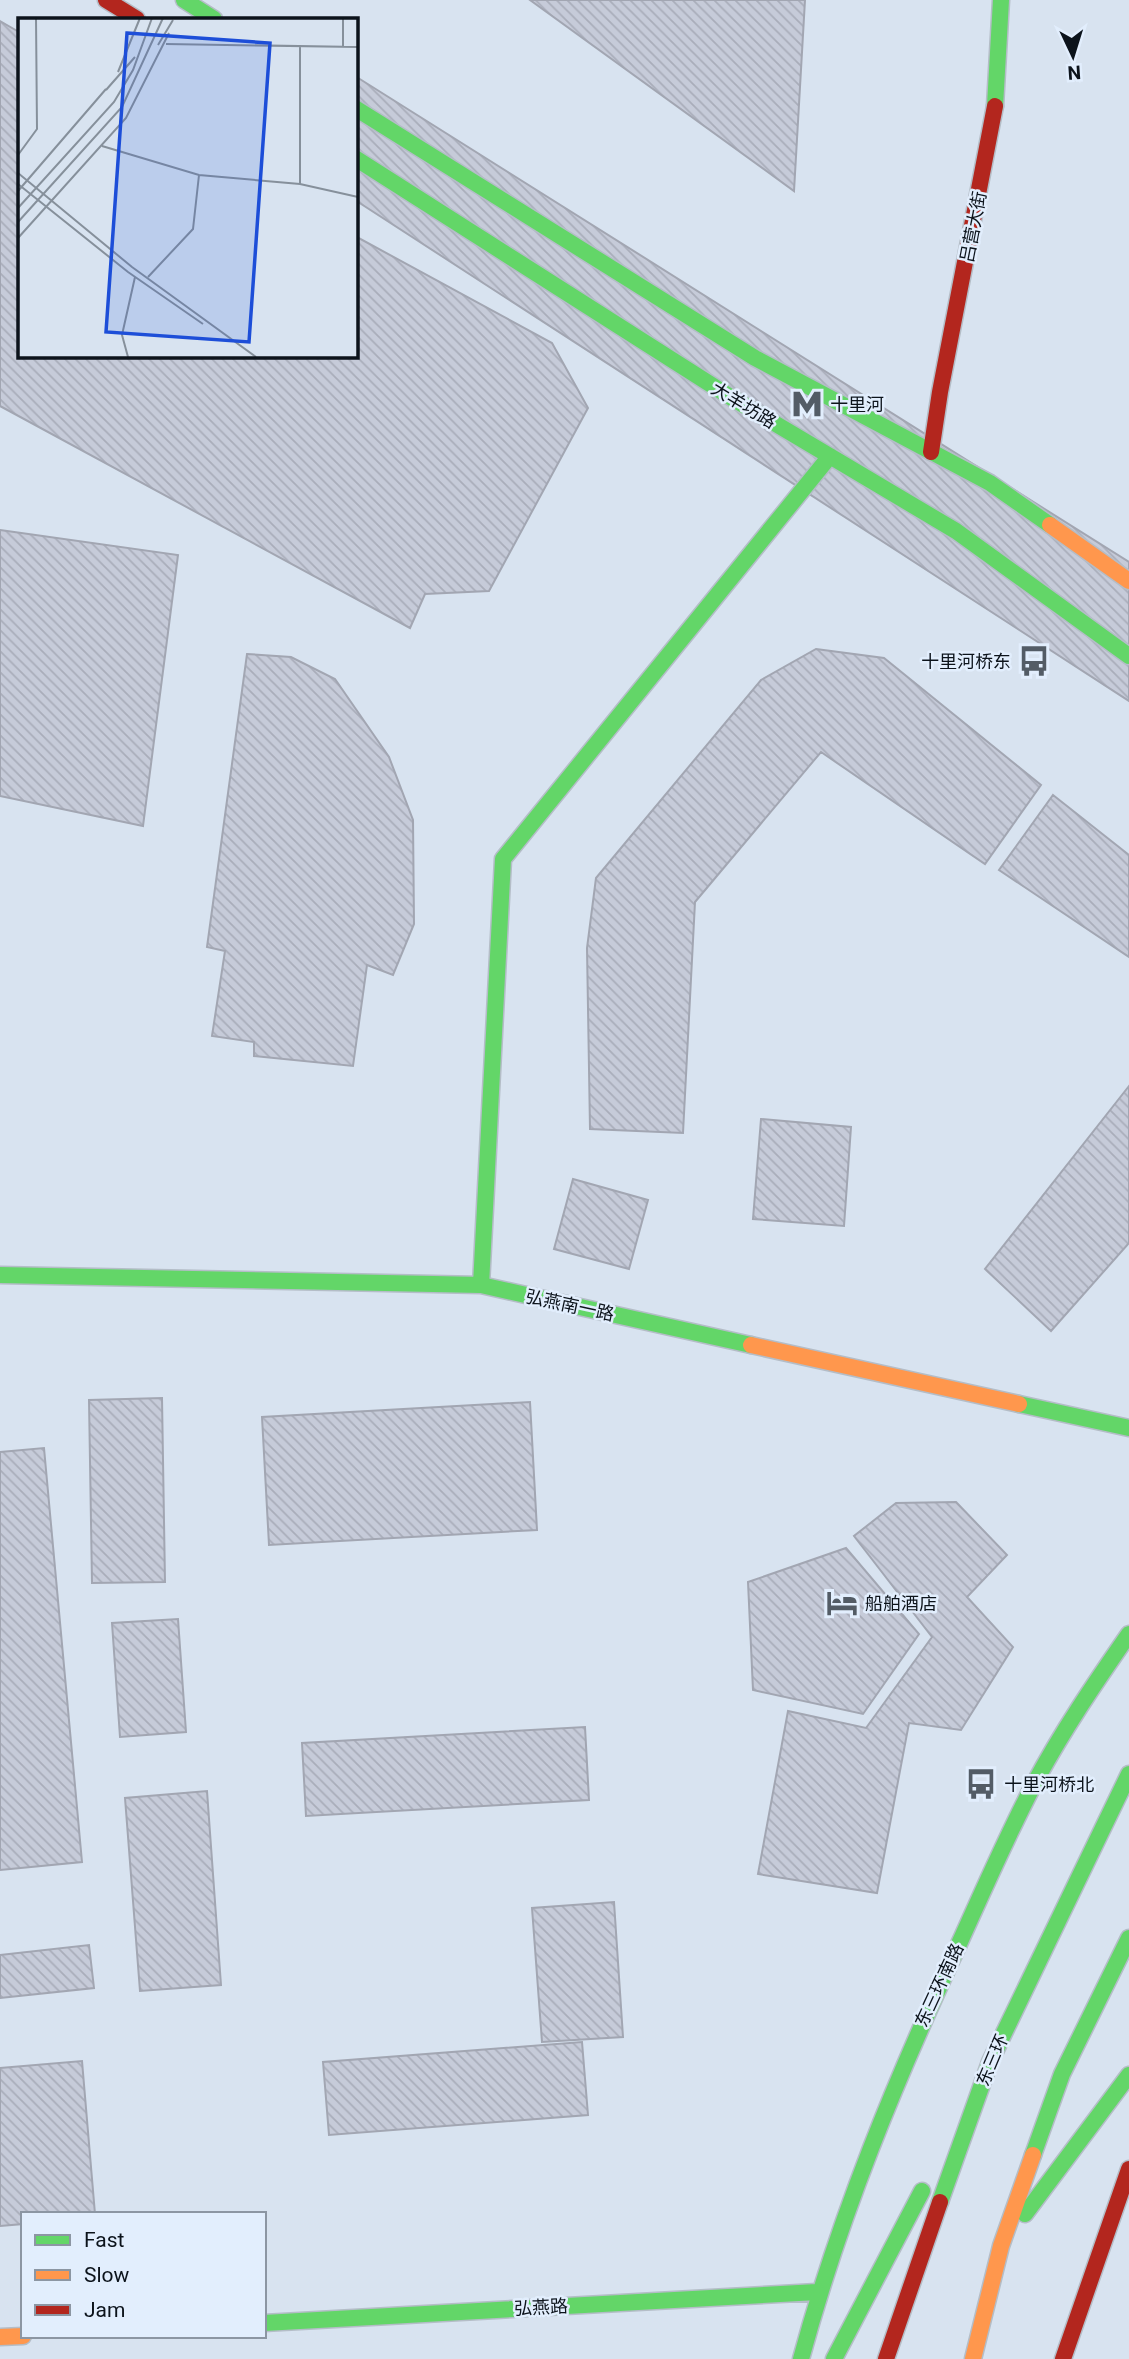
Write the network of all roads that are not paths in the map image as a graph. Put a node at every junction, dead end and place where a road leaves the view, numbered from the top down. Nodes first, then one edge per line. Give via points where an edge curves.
1 (106, 0) edge
2 (184, 0) edge
3 (1002, 0) edge
4 (134, 18) edge
5 (212, 18) edge
6 (357, 109) edge
7 (357, 159) edge
8 (932, 452) junction
9 (830, 456) junction
10 (1129, 581) edge
11 (1129, 656) edge
12 (0, 1275) edge
13 (481, 1285) junction
14 (1129, 1428) edge
15 (1129, 1634) edge
16 (1129, 1774) edge
17 (1129, 1938) edge
18 (990, 2062) junction
19 (1129, 2075) edge
20 (1129, 2169) edge
21 (1001, 2246) junction
22 (817, 2292) junction
23 (988, 2297) junction
24 (266, 2323) edge
25 (21, 2336) edge
26 (0, 2337) edge
27 (995, 2347) dead end
28 (801, 2359) edge
29 (834, 2359) edge
30 (887, 2359) edge
31 (973, 2359) edge
32 (1063, 2359) edge

1 - 4 main road
2 - 5 main road
3 - 8 main road, 吕营大街 via 995,111
6 - 8 main road via 755,358
7 - 9 main road, 大羊坊路
8 - 10 main road via 990,483
9 - 11 main road, 大羊坊路 via 956,531
9 - 13 main road via 503,859
12 - 13 main road, 弘燕南一路
13 - 14 main road, 弘燕南一路
15 - 22 main road, 东三环南路 via 1087,1693 1033,1786 916,2034
16 - 18 main road, 东三环
17 - 21 main road via 1062,2074
18 - 29 main road
18 - 30 main road, 东三环
19 - 21 main road
20 - 32 main road
21 - 23 main road
22 - 24 main road, 弘燕路
22 - 28 main road, 东三环南路
23 - 27 main road
23 - 31 main road
25 - 26 main road

